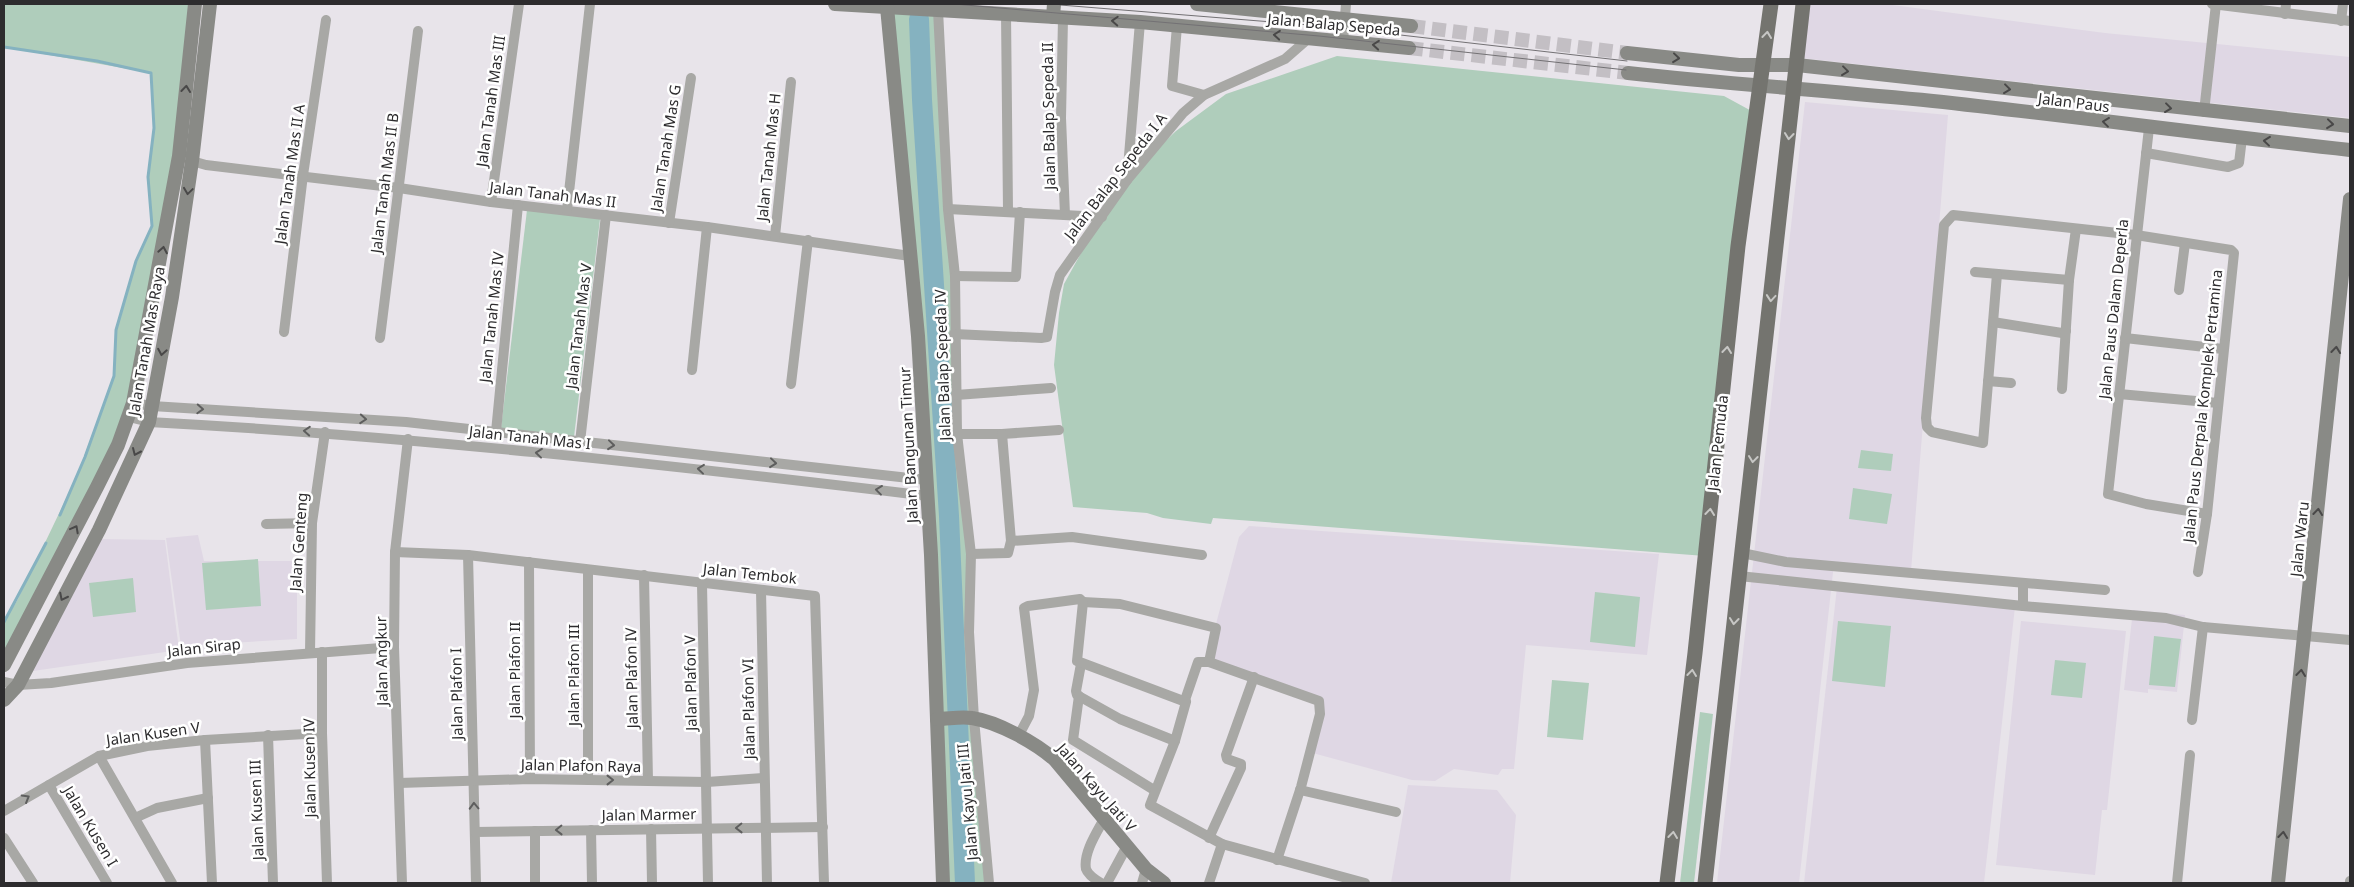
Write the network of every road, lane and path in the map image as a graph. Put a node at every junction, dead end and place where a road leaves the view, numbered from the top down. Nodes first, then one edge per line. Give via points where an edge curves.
1 (195, 4) edge
2 (210, 4) edge
3 (519, 4) edge
4 (590, 4) edge
5 (835, 4) edge
6 (1202, 4) edge
7 (1346, 4) edge
8 (1771, 4) edge
9 (1803, 4) edge
10 (2212, 4) edge
11 (2216, 4) edge
12 (2343, 4) edge
13 (893, 7) junction
14 (1287, 8) edge
15 (2286, 9) edge
16 (933, 10) junction
17 (1006, 13) junction
18 (1057, 13) edge
19 (1345, 19) junction
20 (326, 20) dead end
21 (2346, 21) edge
22 (1140, 22) junction
23 (1177, 26) junction
24 (1412, 26) tunnel mouth
25 (418, 31) dead end
26 (1308, 38) junction
27 (1343, 42) junction
28 (1409, 48) tunnel mouth
29 (1627, 53) tunnel mouth
30 (1797, 65) junction
31 (1764, 66) junction
32 (1628, 73) tunnel mouth
33 (691, 78) dead end
34 (791, 82) dead end
35 (1761, 87) junction
36 (1794, 88) junction
37 (1204, 96) junction
38 (2204, 112) junction
39 (2350, 126) edge
40 (2149, 128) junction
41 (2242, 138) junction
42 (2350, 150) edge
43 (2146, 153) junction
44 (192, 161) junction
45 (303, 176) junction
46 (1127, 180) junction
47 (398, 188) junction
48 (2350, 199) edge
49 (491, 202) junction
50 (518, 205) junction
51 (948, 209) junction
52 (567, 210) junction
53 (1008, 211) junction
54 (1020, 212) junction
55 (606, 214) junction
56 (1065, 215) junction
57 (1102, 217) junction
58 (669, 223) junction
59 (707, 227) junction
60 (2076, 229) junction
61 (774, 236) junction
62 (2136, 236) junction
63 (808, 240) junction
64 (2184, 243) junction
65 (910, 256) junction
66 (1975, 272) dead end
67 (1997, 274) junction
68 (955, 276) junction
69 (2347, 278) edge
70 (2069, 280) junction
71 (2179, 290) dead end
72 (1993, 322) junction
73 (2066, 331) junction
74 (284, 332) dead end
75 (954, 334) junction
76 (380, 338) dead end
77 (2125, 338) junction
78 (2223, 349) junction
79 (692, 370) dead end
80 (1988, 381) junction
81 (2011, 383) dead end
82 (791, 384) dead end
83 (1051, 388) dead end
84 (2062, 389) dead end
85 (2119, 394) junction
86 (956, 395) junction
87 (133, 403) junction
88 (2218, 403) junction
89 (152, 406) junction
90 (129, 417) junction
91 (149, 422) junction
92 (1059, 430) dead end
93 (325, 432) junction
94 (496, 432) junction
95 (957, 434) junction
96 (1002, 434) junction
97 (408, 439) junction
98 (580, 442) junction
99 (927, 480) junction
100 (928, 496) junction
101 (2207, 514) junction
102 (312, 523) junction
103 (266, 524) dead end
104 (1011, 541) junction
105 (395, 552) junction
106 (1742, 553) junction
107 (971, 554) junction
108 (1202, 554) dead end
109 (468, 555) junction
110 (1777, 561) junction
111 (529, 562) junction
112 (588, 570) junction
113 (2198, 572) dead end
114 (644, 575) junction
115 (1739, 576) junction
116 (1775, 580) junction
117 (702, 584) junction
118 (2023, 584) junction
119 (761, 590) junction
120 (2105, 590) dead end
121 (1083, 602) junction
122 (2023, 606) junction
123 (2202, 627) junction
124 (2305, 636) junction
125 (2350, 640) edge
126 (394, 648) junction
127 (322, 652) junction
128 (310, 653) junction
129 (1208, 662) junction
130 (1081, 664) junction
131 (4, 665) edge
132 (1254, 677) junction
133 (4, 682) edge
134 (18, 685) junction
135 (1079, 696) junction
136 (4, 700) edge
137 (1185, 700) junction
138 (973, 718) junction
139 (940, 719) junction
140 (2192, 720) dead end
141 (322, 733) junction
142 (268, 735) junction
143 (1019, 735) junction
144 (205, 740) junction
145 (1175, 741) junction
146 (2190, 755) dead end
147 (99, 756) junction
148 (764, 778) junction
149 (530, 779) junction
150 (474, 780) junction
151 (588, 780) junction
152 (648, 780) junction
153 (707, 782) junction
154 (399, 783) junction
155 (49, 784) junction
156 (1154, 790) junction
157 (1300, 790) junction
158 (208, 798) junction
159 (4, 811) edge
160 (1396, 812) dead end
161 (135, 818) junction
162 (1104, 819) junction
163 (823, 827) junction
164 (706, 828) junction
165 (765, 828) junction
166 (651, 829) junction
167 (591, 830) junction
168 (536, 831) junction
169 (475, 832) junction
170 (4, 838) edge
171 (1209, 838) junction
172 (1222, 844) junction
173 (1127, 846) junction
174 (1277, 860) junction
175 (1146, 869) junction
176 (1339, 880) edge
177 (33, 883) edge
178 (107, 883) edge
179 (172, 883) edge
180 (212, 883) edge
181 (273, 883) edge
182 (327, 883) edge
183 (402, 883) edge
184 (476, 883) edge
185 (535, 883) edge
186 (592, 883) edge
187 (652, 883) edge
188 (708, 883) edge
189 (767, 883) edge
190 (824, 883) edge
191 (943, 883) edge
192 (989, 883) edge
193 (1101, 883) edge
194 (1107, 883) edge
195 (1142, 883) edge
196 (1164, 883) edge
197 (1209, 883) edge
198 (1365, 883) edge
199 (1667, 883) edge
200 (1705, 883) edge
201 (2176, 883) edge
202 (2278, 883) edge

87 -> 1 main road, Jalan Tanah Mas Raya via 179,156
2 - 44 main road, Jalan Tanah Mas Raya
3 - 49 street, Jalan Tanah Mas III
4 - 52 street
5 - 13 main road, Jalan Balap Sepeda
6 - 14 main road, Jalan Balap Sepeda
7 - 19 street
31 -> 8 main road, Jalan Pemuda
9 - 30 main road
10 - 11 street
11 - 15 street
11 - 38 street
12 - 21 street
13 - 16 main road, Jalan Balap Sepeda
13 - 65 main road, Jalan Bangunan Timur
14 - 19 main road, Jalan Balap Sepeda
15 - 21 street
16 - 17 main road, Jalan Balap Sepeda
16 - 51 street, Jalan Balap Sepeda IV
17 - 18 main road, Jalan Balap Sepeda
17 - 53 street
22 -> 18 main road, Jalan Balap Sepeda
18 - 56 street, Jalan Balap Sepeda II
19 - 24 main road, Jalan Balap Sepeda
19 - 27 street
20 - 45 street, Jalan Tanah Mas II A
22 - 23 main road, Jalan Balap Sepeda
22 - 46 street
26 -> 23 main road, Jalan Balap Sepeda
23 - 37 street via 1172,86
25 - 47 street, Jalan Tanah Mas II B
26 - 27 main road, Jalan Balap Sepeda
26 - 37 street, Jalan Balap Sepeda I A via 1284,59
28 -> 27 main road, Jalan Balap Sepeda
29 -> 31 main road
30 - 31 main road
30 - 36 main road
30 -> 38 main road, Jalan Paus
31 - 35 main road, Jalan Pemuda
32 - 35 main road
33 - 58 street, Jalan Tanah Mas G
34 - 61 street, Jalan Tanah Mas H
35 - 36 main road
199 -> 35 main road, Jalan Pemuda via 1738,246
40 -> 36 main road, Jalan Paus
36 -> 106 main road
37 - 46 street, Jalan Balap Sepeda I A via 1183,113
38 -> 39 main road, Jalan Paus
40 - 41 main road, Jalan Paus
40 - 43 street, Jalan Paus Dalam Deperla
42 -> 41 main road, Jalan Paus
41 - 43 street via 2239,163 2228,167
43 - 62 street, Jalan Paus Dalam Deperla
44 - 45 street, Jalan Tanah Mas II
44 -> 89 main road, Jalan Tanah Mas Raya
45 - 47 street, Jalan Tanah Mas II
45 - 74 street, Jalan Tanah Mas II A
46 - 57 street, Jalan Balap Sepeda I A
47 - 49 street, Jalan Tanah Mas II
47 - 76 street, Jalan Tanah Mas II B
48 - 69 main road, Jalan Waru
49 - 50 street, Jalan Tanah Mas II
50 - 52 street, Jalan Tanah Mas II
50 - 94 street, Jalan Tanah Mas IV
51 - 53 street
51 - 68 street, Jalan Balap Sepeda IV
52 - 55 street, Jalan Tanah Mas II
53 - 54 street
54 - 56 street
54 - 68 street via 1016,277
55 - 58 street, Jalan Tanah Mas II
55 - 98 street, Jalan Tanah Mas V
56 - 57 street
57 - 75 street, Jalan Balap Sepeda I A via 1060,275 1047,337
58 - 59 street, Jalan Tanah Mas II
59 - 61 street, Jalan Tanah Mas II
59 - 79 street
60 - 62 street, Jalan Paus Derpala Komplek Pertamina
60 - 70 street
60 - 80 street, Jalan Paus Derpala Komplek Pertamina via 1953,215 1944,225 1927,427 1932,432 1983,442
61 - 63 street, Jalan Tanah Mas II
62 - 64 street, Jalan Paus Derpala Komplek Pertamina
62 - 77 street, Jalan Paus Dalam Deperla
63 - 65 street, Jalan Tanah Mas II
63 - 82 street
64 - 71 street
64 - 78 street, Jalan Paus Derpala Komplek Pertamina via 2234,253
65 - 99 main road, Jalan Bangunan Timur
66 - 67 street
67 - 70 street
67 - 72 street, Jalan Paus Derpala Komplek Pertamina
68 - 75 street, Jalan Balap Sepeda IV
124 -> 69 main road, Jalan Waru
70 - 73 street
72 - 73 street
72 - 80 street, Jalan Paus Derpala Komplek Pertamina
73 - 84 street
75 - 86 street, Jalan Balap Sepeda IV
77 - 78 street
77 - 85 street, Jalan Paus Dalam Deperla
78 - 88 street, Jalan Paus Derpala Komplek Pertamina
80 - 81 street
83 - 86 street
85 - 88 street
85 - 101 street, Jalan Paus Dalam Deperla via 2108,494
86 - 95 street, Jalan Balap Sepeda IV
87 - 89 street, Jalan Tanah Mas I
87 - 90 main road, Jalan Tanah Mas Raya
88 - 101 street, Jalan Paus Derpala Komplek Pertamina
89 - 91 main road, Jalan Tanah Mas Raya
89 -> 94 street, Jalan Tanah Mas I via 378,420
90 - 91 street, Jalan Tanah Mas I
131 -> 90 main road, Jalan Tanah Mas Raya via 97,487
93 -> 91 street, Jalan Tanah Mas I
91 -> 134 main road, Jalan Tanah Mas Raya via 98,530
92 - 96 street
93 - 97 street, Jalan Tanah Mas I
93 - 102 street, Jalan Genteng
94 - 98 street, Jalan Tanah Mas I
95 - 96 street
95 - 107 street, Jalan Balap Sepeda IV
96 - 104 street
100 -> 97 street, Jalan Tanah Mas I
97 - 105 street, Jalan Angkur
98 -> 99 street, Jalan Tanah Mas I
99 - 100 main road, Jalan Bangunan Timur
100 - 139 main road, Jalan Bangunan Timur
101 - 113 street, Jalan Paus Derpala Komplek Pertamina
102 - 103 street
102 - 128 street, Jalan Genteng
104 - 107 street via 1008,553
104 - 108 street via 1072,537
105 - 109 street, Jalan Tembok
105 - 126 street, Jalan Angkur
106 - 110 street
106 - 115 main road
107 - 138 street, Jalan Balap Sepeda IV via 969,632
109 - 111 street, Jalan Tembok
109 - 150 street, Jalan Plafon I
110 - 116 street
110 - 118 street
111 - 112 street, Jalan Tembok
111 - 149 street, Jalan Plafon II
112 - 114 street, Jalan Tembok
112 - 151 street, Jalan Plafon III
114 - 117 street, Jalan Tembok
114 - 152 street, Jalan Plafon IV
115 - 116 street
115 -> 200 main road
116 - 122 street
117 - 119 street, Jalan Tembok
117 - 153 street, Jalan Plafon V
118 - 120 street
118 - 122 street
119 - 148 street, Jalan Plafon VI
119 - 163 street, Jalan Tembok via 812,595 817,600
121 - 129 street via 1120,604 1216,628
121 - 130 street via 1076,658
121 - 143 street via 1077,598 1024,608 1034,690 1029,716
122 - 123 street via 2166,618
123 - 124 street
123 - 140 street
124 - 125 street
202 -> 124 main road, Jalan Waru
126 - 127 street, Jalan Sirap
126 - 154 street, Jalan Angkur
127 - 128 street, Jalan Sirap
127 - 141 street, Jalan Kusen IV
128 - 134 street, Jalan Sirap via 187,663
129 - 132 street
129 - 137 street via 1198,662
130 - 135 street via 1076,691
130 - 137 street
132 - 157 street via 1319,701 1320,714
132 - 171 street via 1226,755 1227,759 1241,764 1241,768
133 - 134 street, Jalan Sirap
134 - 136 main road, Jalan Tanah Mas Raya
135 - 145 street via 1120,719
135 - 156 street via 1073,740
137 - 145 street via 1186,708
138 - 139 main road, Jalan Kayu Jati V
138 - 143 main road, Jalan Kayu Jati V
138 - 192 street, Jalan Kayu Jati III
139 - 191 main road, Jalan Bangunan Timur
141 - 142 street, Jalan Kusen V
141 - 182 street, Jalan Kusen IV
142 - 144 street, Jalan Kusen V
142 - 181 street, Jalan Kusen III
143 - 162 main road, Jalan Kayu Jati V via 1041,747 1055,760
144 - 147 street, Jalan Kusen V via 147,746
144 - 158 street
145 - 156 street
146 - 201 street
147 - 155 street, Jalan Kusen V
147 - 161 street
148 - 153 street, Jalan Plafon Raya
148 - 165 street, Jalan Plafon VI
149 - 150 street, Jalan Plafon Raya
149 - 151 street, Jalan Plafon Raya
150 - 154 street, Jalan Plafon Raya
169 -> 150 street, Jalan Plafon I
151 -> 152 street, Jalan Plafon Raya
152 - 153 street, Jalan Plafon Raya
153 - 164 street, Jalan Plafon V
154 - 183 street, Jalan Angkur
159 -> 155 street, Jalan Kusen V
155 - 178 street, Jalan Kusen I
156 - 171 street via 1150,801 1152,808
157 - 160 street
157 - 174 street
158 - 161 street via 156,808
158 - 180 street
161 - 179 street
162 - 173 main road, Jalan Kayu Jati V
162 - 193 street via 1091,845 1086,868
163 - 165 street, Jalan Marmer
163 - 190 street, Jalan Tembok
165 -> 164 street, Jalan Marmer
164 - 166 street, Jalan Marmer
164 - 188 street, Jalan Plafon V
165 - 189 street, Jalan Plafon VI
166 - 167 street, Jalan Marmer
166 - 187 street
167 -> 168 street, Jalan Marmer
167 - 186 street
168 - 169 street, Jalan Marmer
168 - 185 street
169 - 184 street, Jalan Plafon I
170 - 177 street
171 - 172 street
172 - 174 street
172 - 197 street
173 - 175 main road, Jalan Kayu Jati V
173 - 194 street
174 - 176 street
175 - 195 street
175 - 196 main road, Jalan Kayu Jati V
176 - 198 street

